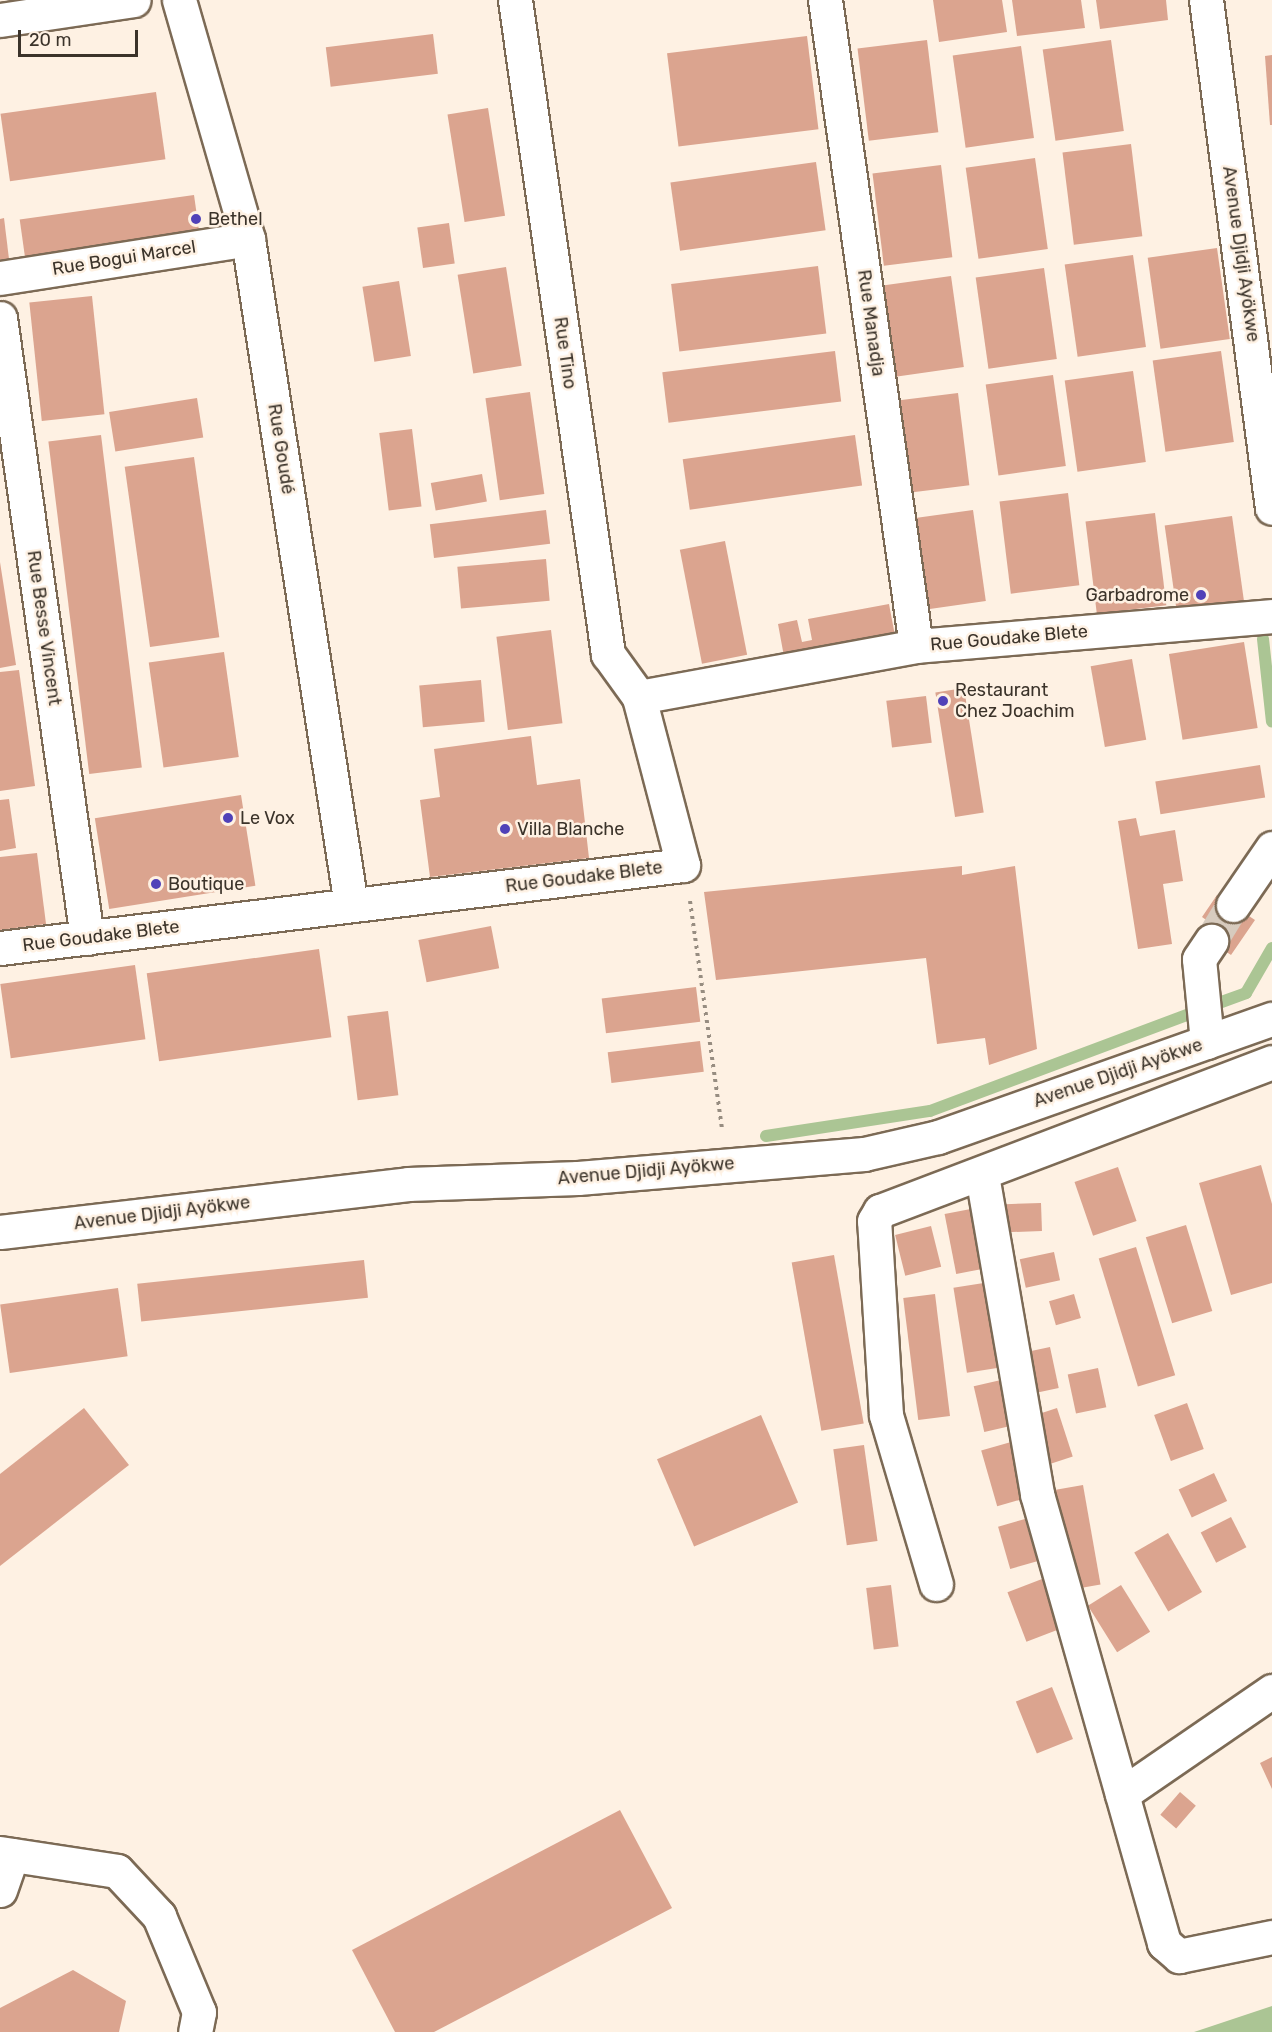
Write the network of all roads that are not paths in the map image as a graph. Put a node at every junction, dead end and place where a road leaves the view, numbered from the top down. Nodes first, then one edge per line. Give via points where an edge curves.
1 (134, 0) edge
2 (179, 0) edge
3 (515, 0) edge
4 (825, 0) edge
5 (1206, 0) edge
6 (0, 20) edge
7 (248, 239) junction
8 (0, 278) edge
9 (1260, 298) edge
10 (0, 318) edge
11 (1272, 508) edge
12 (1272, 616) edge
13 (916, 646) junction
14 (639, 697) junction
15 (1272, 848) edge
16 (351, 905) junction
17 (1233, 905) tunnel mouth
18 (87, 938) junction
19 (1211, 941) tunnel mouth
20 (0, 948) edge
21 (1272, 1019) edge
22 (1207, 1042) junction
23 (1272, 1062) edge
24 (982, 1175) junction
25 (0, 1232) edge
26 (936, 1584) dead end
27 (1272, 1691) edge
28 (1122, 1794) junction
29 (6, 1854) edge
30 (0, 1890) edge
31 (1272, 1937) edge
32 (195, 2032) edge

1 - 6 street
2 - 7 street, Rue Goudé
3 - 14 street, Rue Tino via 608,654
4 - 13 street, Rue Manadja
5 - 9 street, Avenue Djidji Ayökwe
7 - 8 street, Rue Bogui Marcel
7 - 16 street, Rue Goudé
9 - 11 street, Avenue Djidji Ayökwe
10 - 18 street, Rue Besse Vincent
12 - 13 street, Rue Goudake Blete
13 - 14 street, Rue Goudake Blete
14 - 16 street, Rue Goudake Blete via 682,865
15 - 17 street
16 - 18 street, Rue Goudake Blete
18 - 20 street, Rue Goudake Blete
19 - 22 street via 1199,959
21 - 22 street, Avenue Djidji Ayökwe
22 - 25 street, Avenue Djidji Ayökwe via 938,1137 864,1154 578,1178 408,1184
23 - 24 street
24 - 26 street via 880,1211 871,1236 886,1415
24 - 28 street via 1037,1494
27 - 28 street
28 - 31 street via 1164,1943 1179,1956
29 - 30 street
29 - 32 street via 117,1871 138,1890 159,1916 199,2012

